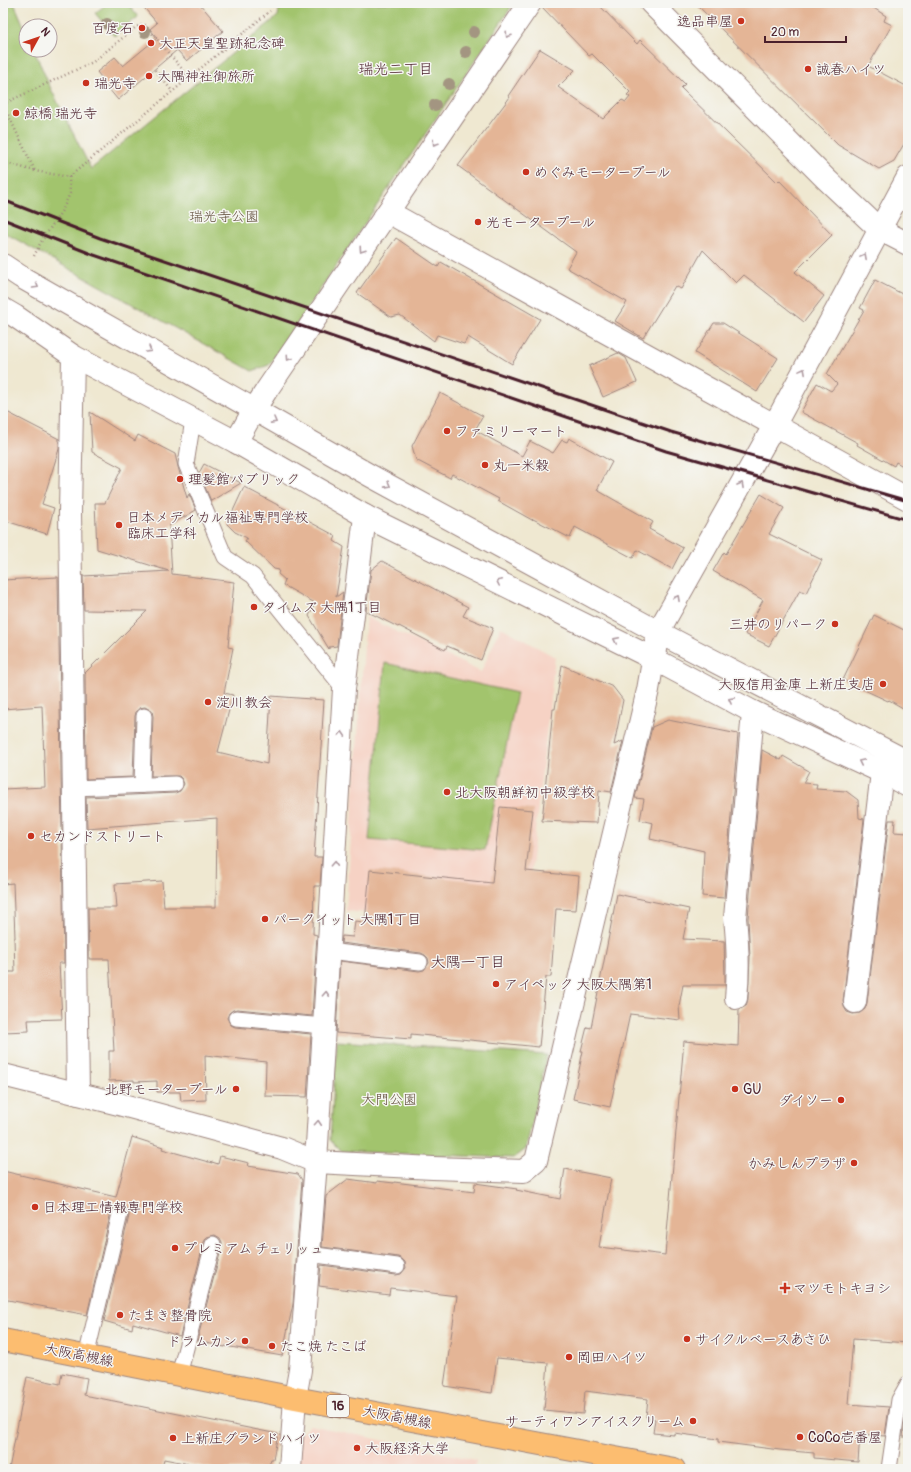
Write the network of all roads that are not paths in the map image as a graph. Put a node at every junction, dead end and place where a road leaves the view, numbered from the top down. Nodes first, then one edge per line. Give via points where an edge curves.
1 (530, 3) edge
2 (651, 3) edge
3 (908, 176) edge
4 (388, 212) junction
5 (879, 228) junction
6 (908, 244) edge
7 (3, 265) edge
8 (3, 309) edge
9 (73, 356) junction
10 (254, 410) junction
11 (194, 420) junction
12 (774, 426) junction
13 (236, 442) junction
14 (908, 499) edge
15 (365, 516) junction
16 (658, 632) junction
17 (654, 660) junction
18 (344, 689) junction
19 (753, 712) junction
20 (144, 716) dead end
21 (908, 762) edge
22 (882, 772) junction
23 (175, 784) dead end
24 (142, 785) junction
25 (908, 786) edge
26 (74, 788) junction
27 (329, 951) junction
28 (420, 962) dead end
29 (736, 998) dead end
30 (856, 1002) dead end
31 (236, 1018) dead end
32 (324, 1026) junction
33 (3, 1075) edge
34 (78, 1094) junction
35 (316, 1162) junction
36 (120, 1214) dead end
37 (213, 1244) dead end
38 (309, 1254) junction
39 (397, 1266) dead end
40 (3, 1340) edge
41 (86, 1356) junction
42 (179, 1375) junction
43 (908, 1384) edge
44 (295, 1398) junction
45 (290, 1469) edge
46 (674, 1469) edge
47 (889, 1469) edge

1 -> 4 street
2 - 5 street via 826,179
3 - 5 street
4 -> 10 street
4 - 12 street
5 - 6 street
12 -> 5 street
7 -> 10 street
8 - 9 street
9 - 11 street
9 - 26 street via 70,512
10 - 13 street
10 -> 16 street
11 - 13 street
11 - 18 lane via 186,464 225,557 253,576
12 - 14 street
16 -> 12 street
13 - 15 street
17 -> 15 street
15 - 18 street
16 - 17 street
16 - 21 street
19 -> 17 street
17 - 35 street via 536,1161 524,1171
27 -> 18 street
22 -> 19 street
19 - 29 street via 735,918 739,976
20 - 24 lane
22 - 25 street
22 - 30 street
23 - 24 lane
24 - 26 lane
26 - 34 street
27 - 28 lane
32 -> 27 street
31 - 32 lane
35 -> 32 street
33 - 34 street
34 - 35 street via 282,1148
35 - 38 street
36 - 41 lane
37 - 42 lane
38 - 39 lane
38 - 44 street via 300,1370
40 - 41 main road, 大阪高槻線 / 16
41 - 42 main road, 大阪高槻線 / 16
42 - 44 main road, 大阪高槻線 / 16
43 - 47 lane via 899,1400
44 - 45 street
44 - 46 main road, 大阪高槻線 / 16

